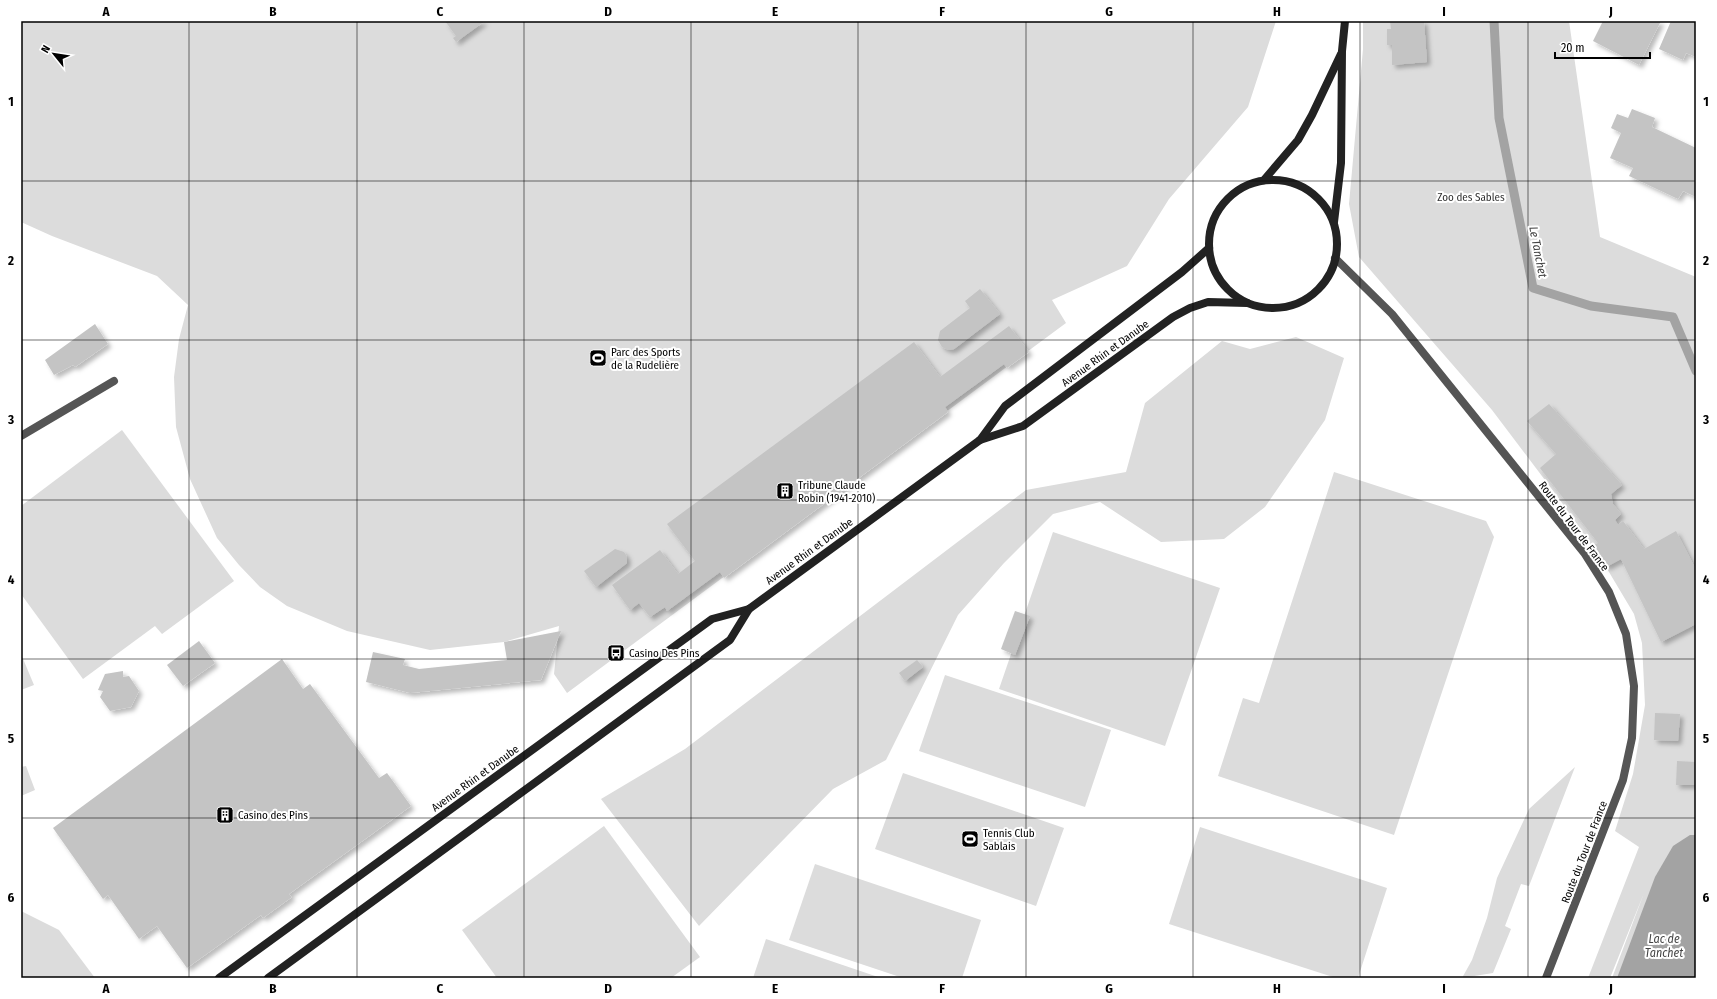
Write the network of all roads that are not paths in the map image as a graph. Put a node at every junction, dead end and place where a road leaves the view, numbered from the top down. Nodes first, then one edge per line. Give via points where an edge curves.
1 (1345, 21) edge
2 (1342, 51) junction
3 (1264, 180) junction
4 (1334, 223) junction
5 (1209, 248) junction
6 (1335, 258) junction
7 (1248, 303) junction
8 (114, 381) dead end
9 (21, 436) edge
10 (980, 440) junction
11 (749, 609) junction
12 (219, 978) edge
13 (268, 978) edge
14 (1546, 978) edge

1 - 2 street
2 - 3 street via 1298,140
2 - 4 street via 1341,163
3 - 4 street via 1284,180 1313,193 1325,206
3 - 5 street via 1237,190 1226,200 1216,215 1210,231
4 - 6 street via 1337,238
5 - 7 street via 1219,278 1229,291
5 - 10 street, Avenue Rhin et Danube via 1175,277 1005,406
6 - 7 street via 1327,277 1317,291 1299,302 1283,307 1265,308
6 - 14 street, Route du Tour de France via 1392,314 1585,554 1609,592 1626,634 1634,686 1632,738 1623,780
7 - 10 street, Avenue Rhin et Danube via 1208,302 1190,308 1023,426
8 - 9 street
10 - 11 street, Avenue Rhin et Danube
11 - 12 street, Avenue Rhin et Danube via 712,619
11 - 13 street, Avenue Rhin et Danube via 730,640

